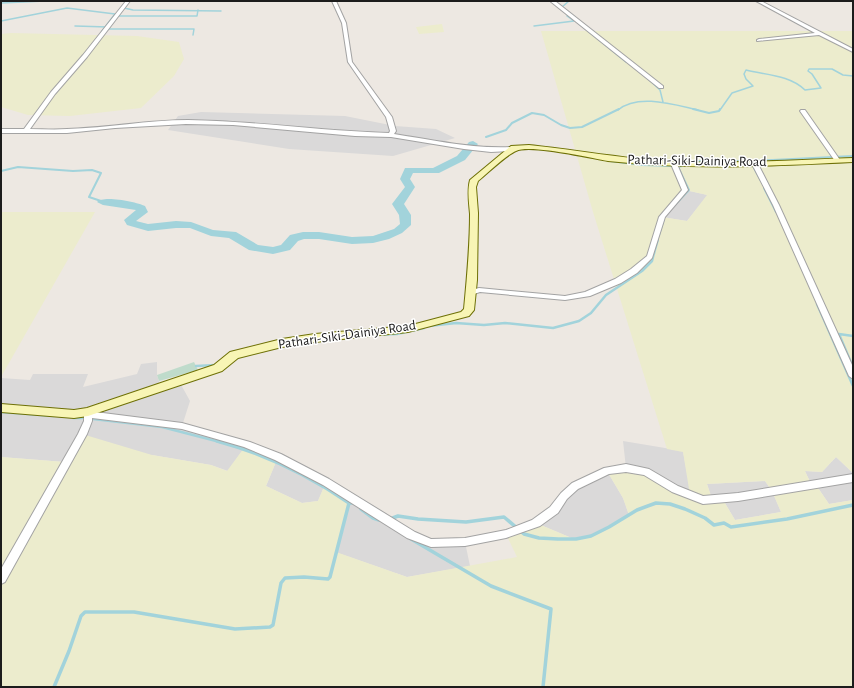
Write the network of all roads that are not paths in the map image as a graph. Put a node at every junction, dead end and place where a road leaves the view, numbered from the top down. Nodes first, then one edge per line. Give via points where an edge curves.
1 (128, 1) edge
2 (334, 1) edge
3 (552, 1) edge
4 (758, 1) edge
5 (818, 34) junction
6 (759, 40) dead end
7 (853, 51) edge
8 (661, 87) dead end
9 (803, 111) dead end
10 (1, 131) edge
11 (26, 131) junction
12 (391, 135) junction
13 (512, 149) junction
14 (836, 160) junction
15 (853, 160) edge
16 (674, 164) junction
17 (755, 164) junction
18 (471, 293) junction
19 (853, 376) edge
20 (1, 408) edge
21 (88, 412) junction
22 (853, 478) edge
23 (1, 579) edge

1 - 11 street via 53,93
2 - 12 street via 344,22 350,62 389,117 393,131
3 - 8 street
4 - 5 street
5 - 6 street
5 - 7 street
9 - 14 street
10 - 11 street
11 - 12 street via 212,122
12 - 13 street via 464,147
13 - 16 main road, Pathari-Siki-Dainiya Road via 529,147
13 - 18 main road, Pathari-Siki-Dainiya Road via 474,180 472,187 474,213
14 - 15 main road, Pathari-Siki-Dainiya Road
14 - 17 main road, Pathari-Siki-Dainiya Road
16 - 17 main road, Pathari-Siki-Dainiya Road
16 - 18 street via 685,190 662,217 650,257 634,271 618,281 575,297 557,298 479,290
17 - 19 street via 776,204
18 - 21 main road, Pathari-Siki-Dainiya Road via 469,310 458,317 408,329 316,338 248,351 229,358 218,368
20 - 21 main road, Pathari-Siki-Dainiya Road via 74,414
21 - 22 street via 93,415 182,426 247,444 314,475 411,535 431,543 465,542 506,534 536,523 554,510 564,496 576,486 607,471 626,468 646,472 675,489 703,500 738,497
21 - 23 street via 88,422 82,434

